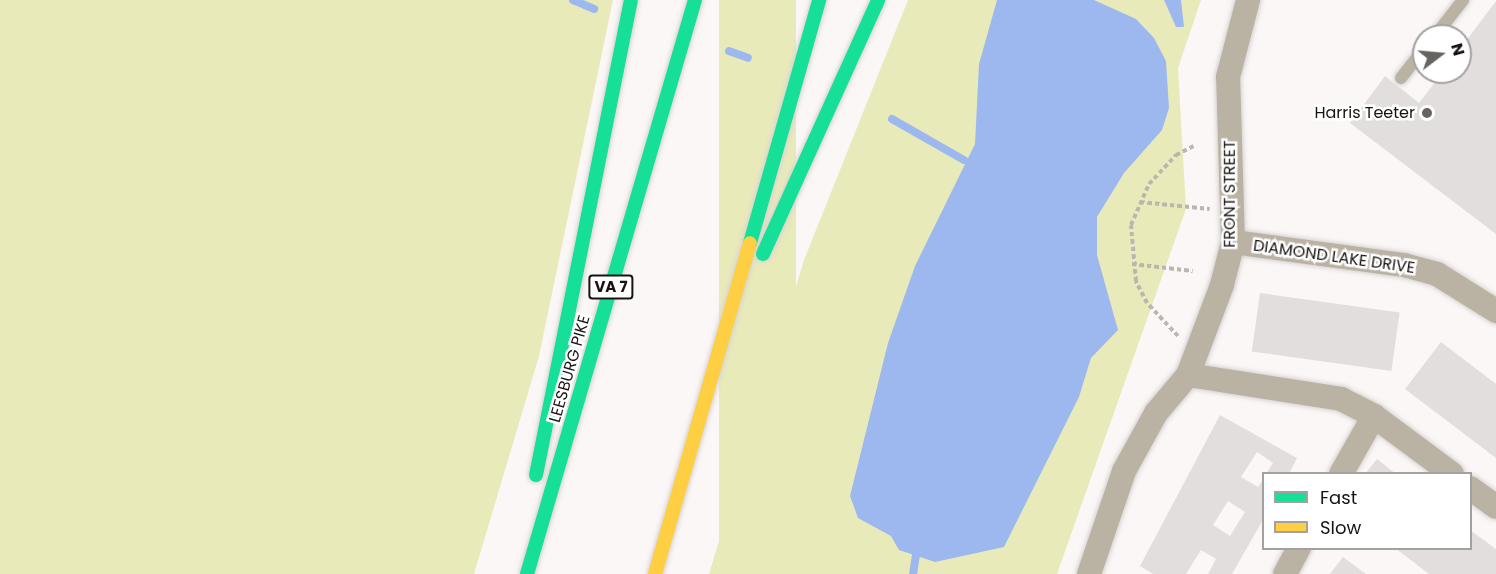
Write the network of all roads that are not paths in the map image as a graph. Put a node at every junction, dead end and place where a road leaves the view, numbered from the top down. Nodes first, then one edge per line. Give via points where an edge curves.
1 (631, 0) edge
2 (695, 0) edge
3 (819, 0) edge
4 (878, 0) edge
5 (1248, 0) edge
6 (1463, 0) edge
7 (1444, 24) edge
8 (1412, 64) edge
9 (1401, 78) dead end
10 (1233, 242) junction
11 (1496, 311) edge
12 (716, 357) junction
13 (1188, 375) junction
14 (1374, 416) junction
15 (1342, 472) edge
16 (1449, 472) edge
17 (1472, 489) edge
18 (1496, 507) edge
19 (1298, 550) edge
20 (516, 574) edge
21 (527, 574) edge
22 (655, 574) edge
23 (1089, 574) edge
24 (1284, 574) edge

1 - 20 highway
2 - 21 highway, LEESBURG PIKE / VA 7
3 - 12 highway
4 - 12 highway
5 - 10 street, FRONT STREET via 1228,77
6 - 7 lane
8 - 9 lane
10 - 11 street, DIAMOND LAKE DRIVE via 1404,265 1437,274
10 - 13 street, FRONT STREET via 1210,328
12 - 22 highway
13 - 14 street via 1341,399
13 - 23 street, FRONT STREET via 1156,413 1124,471
14 - 15 street
14 - 16 street
17 - 18 street
19 - 24 street

